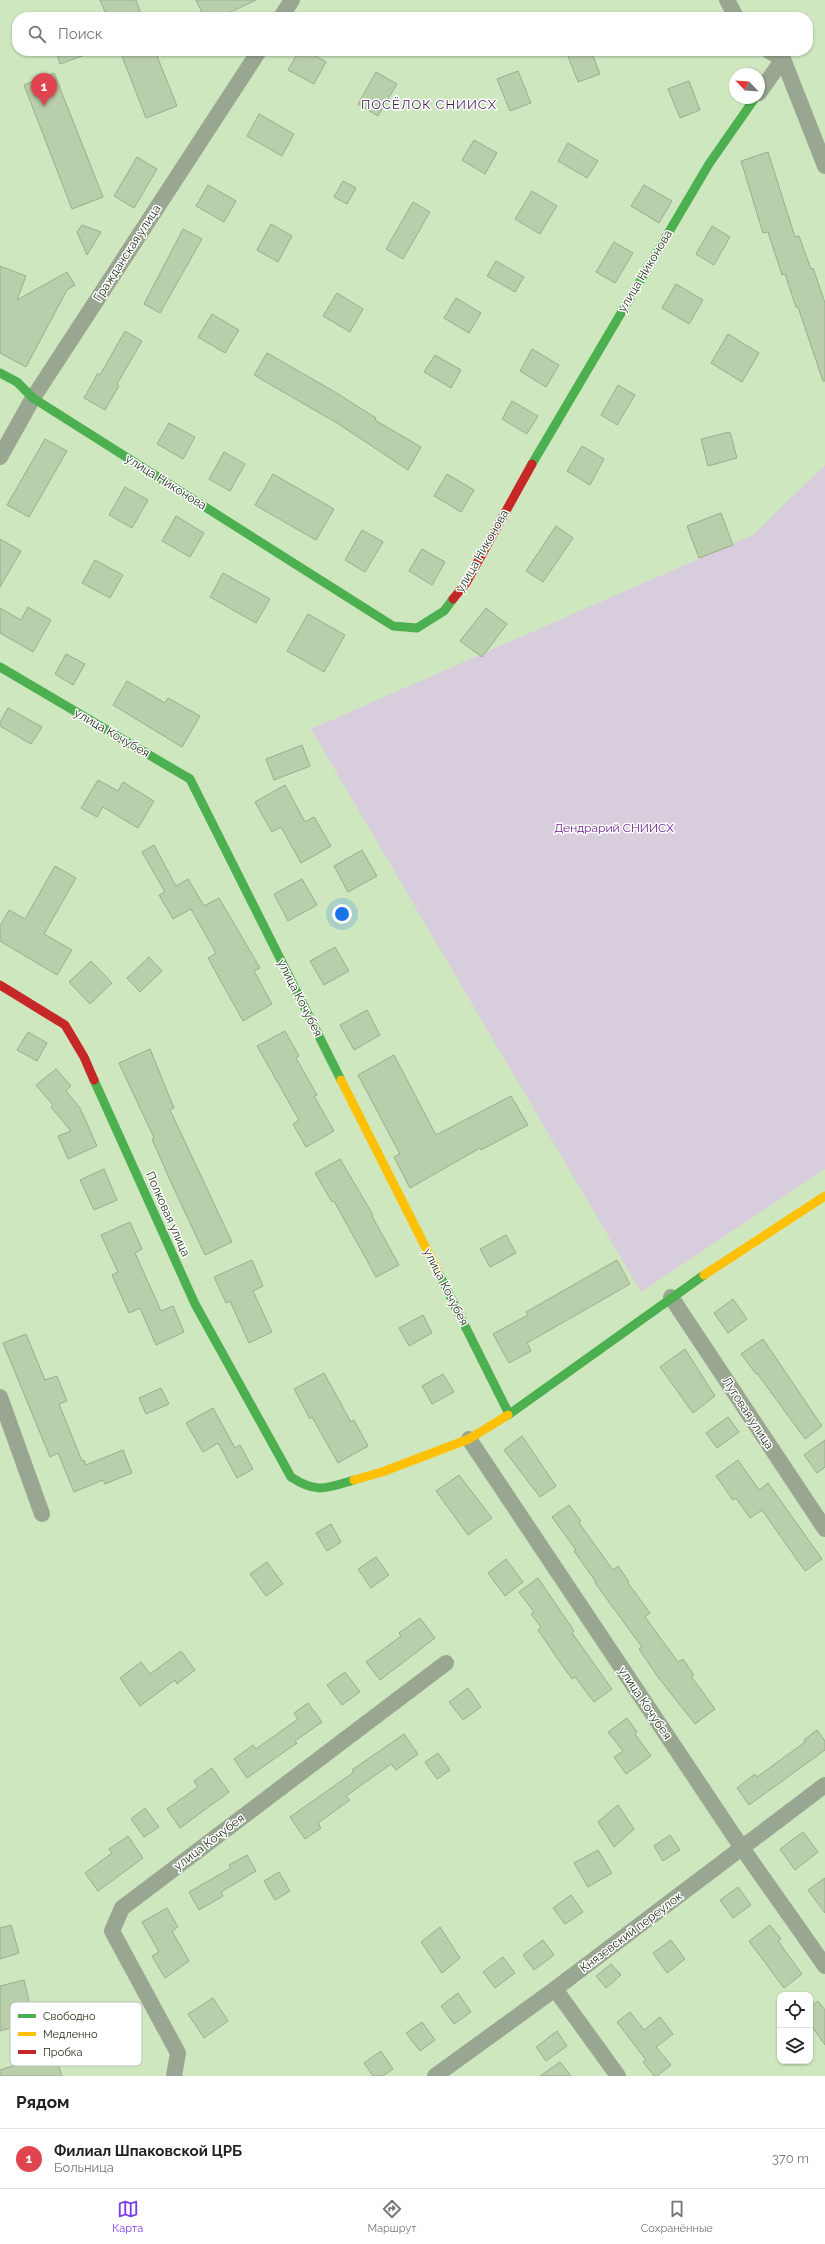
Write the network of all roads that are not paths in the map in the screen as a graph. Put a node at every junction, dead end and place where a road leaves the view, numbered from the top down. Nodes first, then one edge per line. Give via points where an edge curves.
1 (292, 0) edge
2 (727, 0) edge
3 (284, 12) edge
4 (733, 12) edge
5 (256, 56) edge
6 (778, 56) edge
7 (783, 59) junction
8 (765, 84) edge
9 (751, 104) edge
10 (825, 166) edge
11 (0, 373) edge
12 (33, 398) junction
13 (0, 457) edge
14 (0, 667) edge
15 (0, 985) edge
16 (825, 1196) edge
17 (671, 1297) junction
18 (0, 1397) edge
19 (509, 1414) junction
20 (469, 1439) junction
21 (42, 1514) dead end
22 (825, 1530) edge
23 (446, 1663) dead end
24 (825, 1785) edge
25 (742, 1848) junction
26 (825, 1966) edge
27 (555, 1989) junction
28 (174, 2076) edge
29 (435, 2076) edge
30 (618, 2076) edge

1 - 3 street
2 - 4 street
5 - 12 street, Гражданская улица
6 - 7 street
7 - 8 street
7 - 10 street
9 - 12 street, улица Никонова via 709,164 524,478 466,583 444,611 417,628 393,626
11 - 12 street, улица Никонова via 17,382
12 - 13 street, Гражданская улица
14 - 19 street, улица Кочубея via 190,779
15 - 20 street, Полковая улица via 66,1025 84,1057 195,1304 291,1477 306,1486 324,1488 382,1472
16 - 17 street
17 - 19 street
17 - 22 street, Луговая улица
18 - 21 street
19 - 20 street
20 - 25 street, улица Кочубея
23 - 28 street, улица Кочубея via 122,1908 112,1931 178,2053
24 - 25 street, Князевский переулок
25 - 26 street, улица Кочубея
25 - 27 street, Князевский переулок
27 - 29 street, Князевский переулок
27 - 30 street

